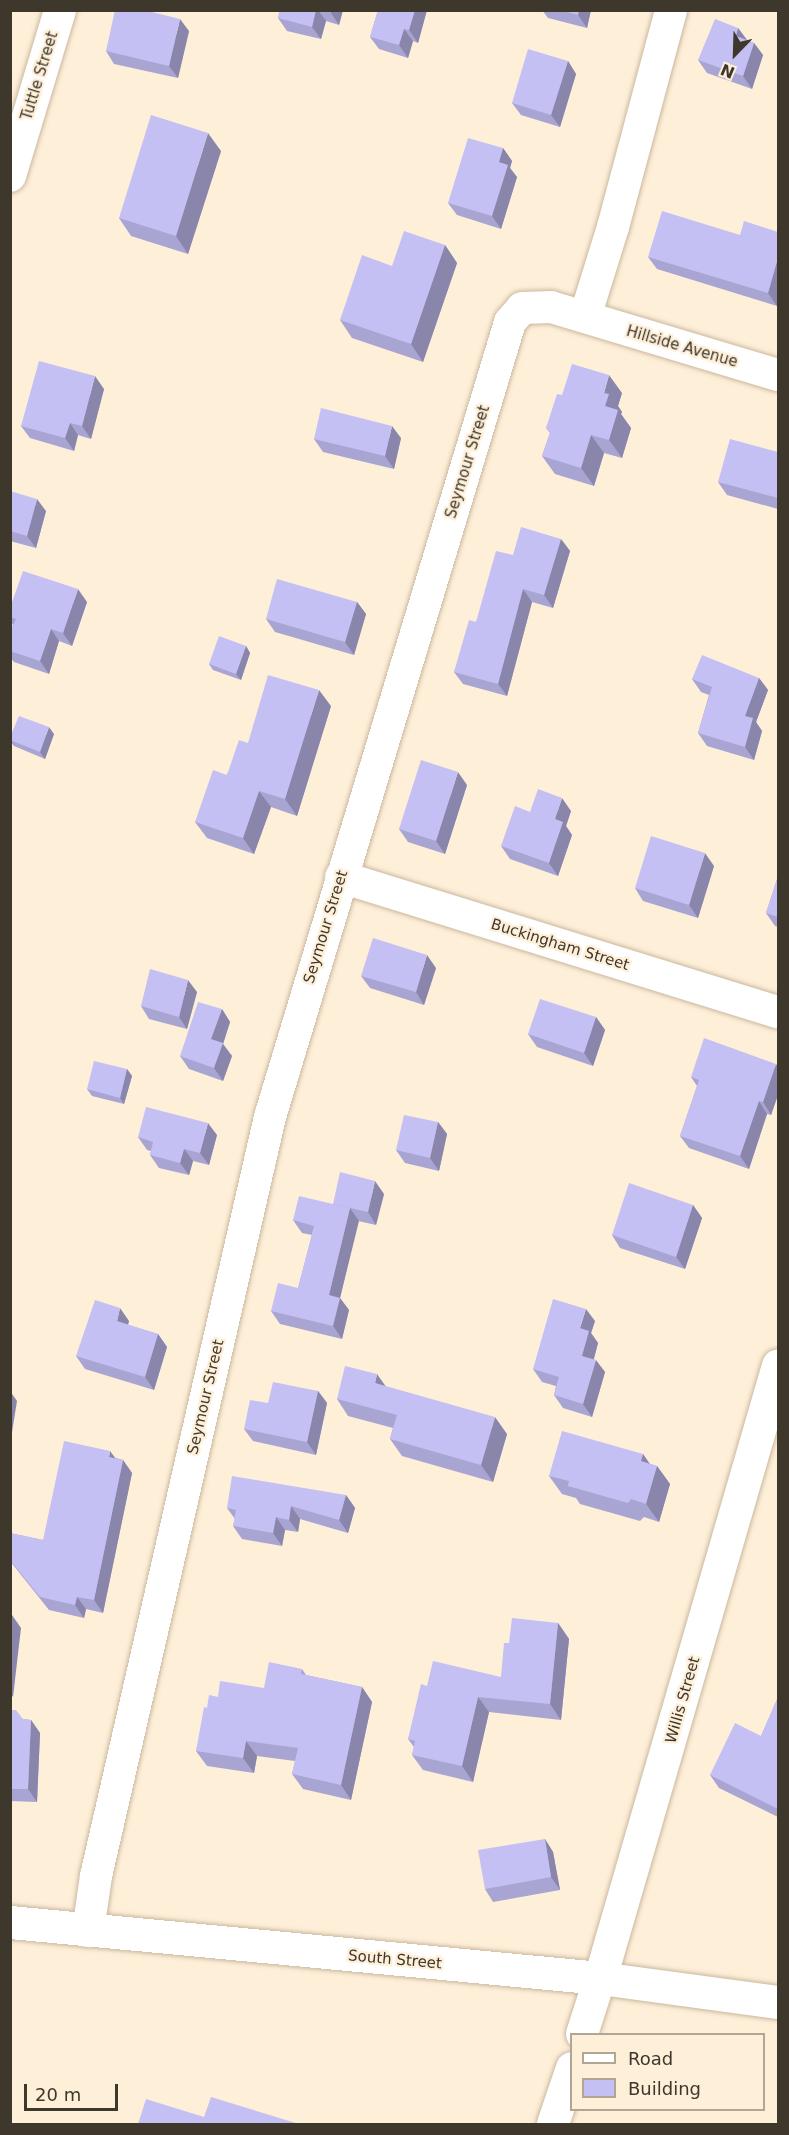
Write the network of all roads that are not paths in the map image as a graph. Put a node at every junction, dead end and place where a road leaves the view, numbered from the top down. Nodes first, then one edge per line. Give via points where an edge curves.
1 (60, 10) edge
2 (671, 10) edge
3 (17, 130) edge
4 (10, 176) edge
5 (585, 317) junction
6 (778, 375) edge
7 (341, 877) junction
8 (778, 1012) edge
9 (778, 1365) edge
10 (10, 1922) edge
11 (88, 1931) junction
12 (600, 1978) junction
13 (778, 2002) edge
14 (582, 2033) edge
15 (570, 2074) edge
16 (553, 2124) edge

1 - 3 street, Tuttle Street
2 - 5 street
3 - 4 street, Tuttle Street
5 - 6 street, Hillside Avenue
5 - 7 street, Seymour Street via 551,308 522,308 510,322
7 - 8 street, Buckingham Street
7 - 11 street, Seymour Street via 270,1117 96,1876
9 - 12 main road, Willis Street
10 - 11 main road, South Street
11 - 12 main road, South Street
12 - 13 main road, South Street
12 - 14 street, Willis Street
15 - 16 street

